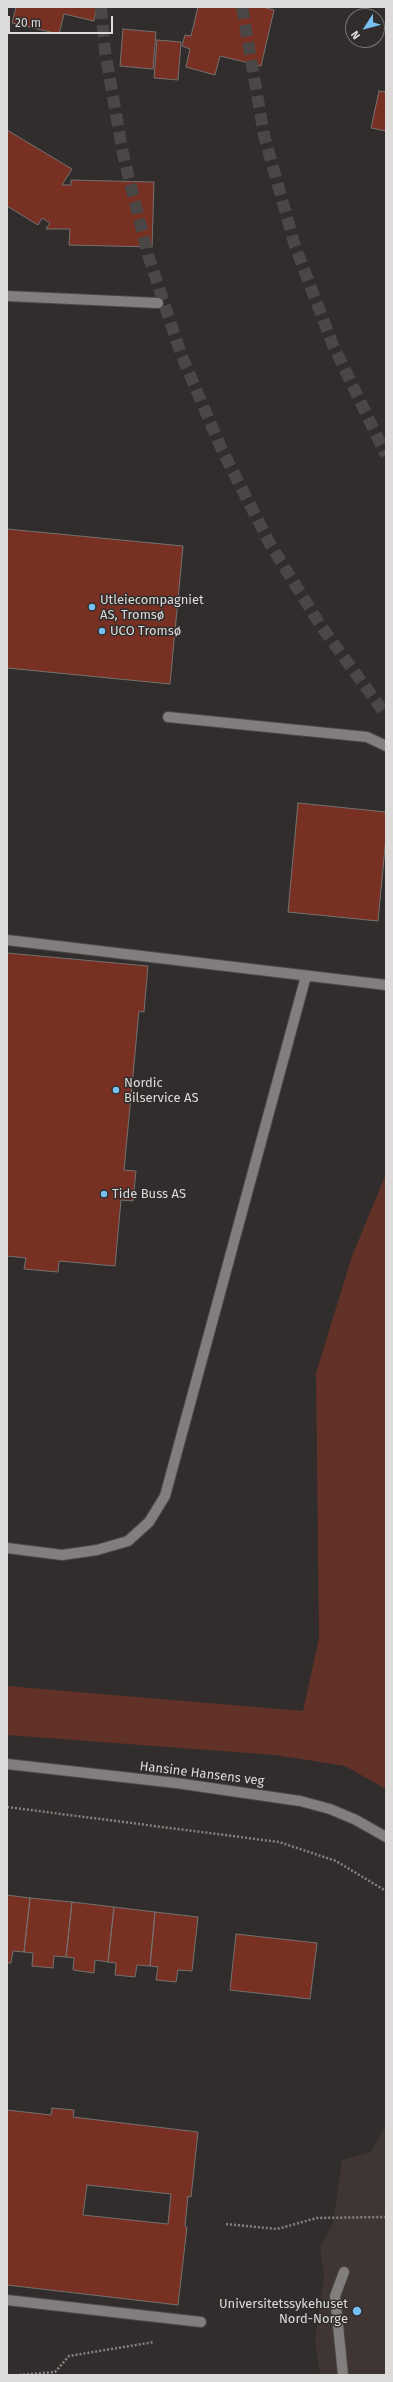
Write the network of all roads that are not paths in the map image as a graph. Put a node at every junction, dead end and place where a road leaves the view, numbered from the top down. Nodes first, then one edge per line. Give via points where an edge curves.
1 (7, 296) edge
2 (158, 303) dead end
3 (168, 717) dead end
4 (386, 746) edge
5 (7, 940) edge
6 (306, 976) junction
7 (386, 985) edge
8 (7, 1548) edge
9 (7, 1764) edge
10 (386, 1837) edge
11 (344, 2272) dead end
12 (7, 2300) edge
13 (201, 2322) dead end
14 (343, 2375) edge

1 - 2 street
3 - 4 street via 367,738
5 - 6 street
6 - 7 street
6 - 8 street via 165,1496 149,1522 128,1541 97,1550 62,1555
9 - 10 street, Hansine Hansens veg via 176,1783 300,1801 349,1817
11 - 14 street via 334,2296
12 - 13 street

